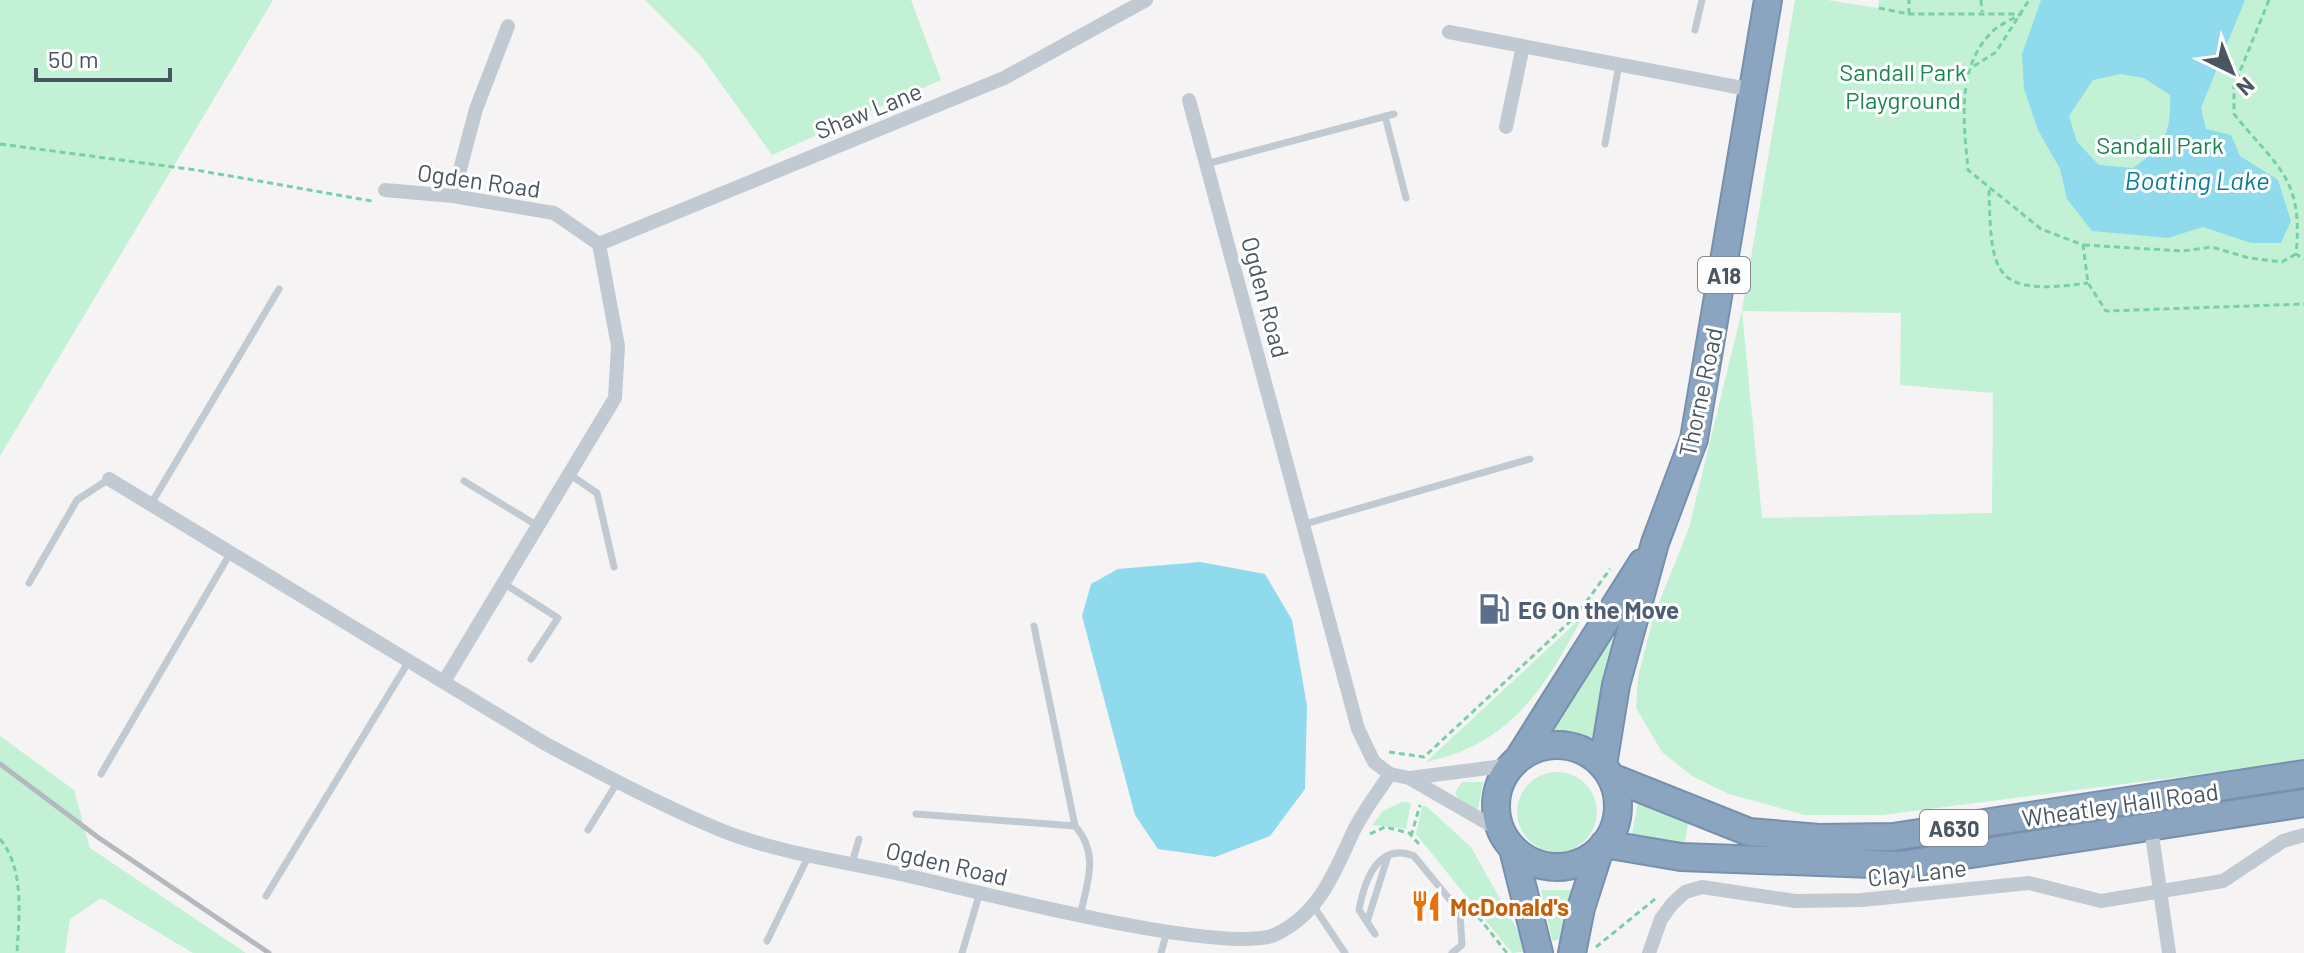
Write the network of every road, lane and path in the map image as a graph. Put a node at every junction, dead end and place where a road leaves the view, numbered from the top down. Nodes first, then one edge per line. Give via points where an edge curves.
1 (1146, 0) edge
2 (1702, 0) edge
3 (1768, 0) edge
4 (1909, 0) edge
5 (1981, 0) edge
6 (2029, 0) edge
7 (2269, 0) edge
8 (1879, 8) dead end
9 (1909, 14) junction
10 (1982, 14) junction
11 (2021, 14) junction
12 (508, 26) dead end
13 (1695, 30) dead end
14 (1449, 32) dead end
15 (1523, 46) junction
16 (1619, 64) junction
17 (1971, 68) junction
18 (1753, 90) junction
19 (1189, 100) dead end
20 (1506, 127) dead end
21 (0, 144) edge
22 (1605, 144) dead end
23 (1206, 164) junction
24 (1989, 188) junction
25 (385, 190) joint
26 (453, 196) junction
27 (1406, 198) dead end
28 (599, 244) junction
29 (2083, 245) junction
30 (2296, 254) junction
31 (2304, 259) edge
32 (2088, 283) junction
33 (279, 289) dead end
34 (2304, 304) edge
35 (1530, 459) dead end
36 (569, 474) junction
37 (109, 479) joint
38 (464, 481) dead end
39 (151, 504) junction
40 (1305, 524) junction
41 (538, 526) junction
42 (1655, 543) junction
43 (231, 552) junction
44 (1612, 566) dead end
45 (614, 567) dead end
46 (29, 583) dead end
47 (503, 583) junction
48 (1034, 626) dead end
49 (531, 659) dead end
50 (410, 660) junction
51 (445, 680) junction
52 (1361, 737) junction
53 (1516, 761) junction
54 (1607, 771) junction
55 (101, 774) dead end
56 (1390, 774) junction
57 (2304, 774) edge
58 (1409, 778) junction
59 (617, 783) junction
60 (2304, 803) edge
61 (916, 814) dead end
62 (1075, 826) junction
63 (2151, 828) junction
64 (588, 830) dead end
65 (2304, 835) edge
66 (0, 839) edge
67 (859, 839) dead end
68 (1507, 840) junction
69 (1602, 847) junction
70 (809, 853) junction
71 (1388, 856) junction
72 (852, 863) junction
73 (980, 892) junction
74 (2160, 892) junction
75 (266, 896) dead end
76 (1655, 899) dead end
77 (1314, 907) junction
78 (1079, 918) junction
79 (1367, 922) junction
80 (1375, 934) dead end
81 (1166, 935) junction
82 (767, 941) dead end
83 (1462, 949) edge
84 (17, 953) edge
85 (962, 953) edge
86 (1161, 953) edge
87 (1345, 953) edge
88 (1452, 953) edge
89 (1539, 953) edge
90 (1572, 953) edge
91 (1591, 953) edge
92 (1649, 953) edge
93 (2169, 953) edge

1 - 28 street, Shaw Lane via 1004,78
2 - 13 lane
3 - 18 highway, Thorne Road / A18
4 - 9 path
5 - 10 path
6 - 11 path
7 - 30 path via 2234,86 2234,114 2292,180 2301,211
8 - 9 path
9 - 10 path
10 - 11 path
11 - 17 path via 1996,52
11 - 17 path via 1989,33
12 - 26 street via 476,109
14 - 15 street
15 - 16 street
15 - 20 street
16 - 18 street
16 - 22 lane
17 - 24 path via 1964,125 1968,170
18 - 42 highway, Thorne Road / A18 via 1694,439
19 - 23 street, Ogden Road
21 - 25 path via 385,203
23 - 27 lane via 1390,115
23 - 40 street, Ogden Road
24 - 29 path via 2041,229
24 - 32 path via 1990,246 1999,268 2017,283 2040,290
25 - 26 street, Ogden Road
26 - 28 street, Ogden Road via 554,213
28 - 36 street via 618,346 615,398
29 - 30 path via 2183,251 2212,247 2282,262
29 - 32 path
30 - 31 path
32 - 34 path via 2106,311
33 - 39 lane
35 - 40 lane
36 - 41 street
36 - 45 lane via 597,493
37 - 39 street, Ogden Road
37 - 46 lane via 77,500
38 - 41 lane
39 - 43 street, Ogden Road
40 - 52 street, Ogden Road
41 - 47 street
42 - 53 highway, Thorne Road / A18
42 - 54 highway, Thorne Road / A18 via 1616,685
43 - 50 street, Ogden Road
43 - 55 lane
44 - 52 path via 1576,616 1424,757 1398,756
47 - 49 lane via 558,618
47 - 51 street
48 - 62 lane
50 - 51 street, Ogden Road
50 - 75 lane
51 - 59 street, Ogden Road
52 - 56 street, Ogden Road via 1374,762
53 - 54 highway via 1541,747 1563,745 1585,751
53 - 58 street
53 - 68 highway via 1496,796
54 - 57 highway, Wheatley Hall Road / A630 via 1749,832 1834,838 1893,837
54 - 69 highway via 1618,812
56 - 58 street
56 - 77 street, Ogden Road
58 - 68 street
59 - 64 lane
59 - 70 street, Ogden Road via 726,832
60 - 63 highway, Wheatley Hall Road / A630
61 - 62 lane
62 - 78 lane via 1092,857
63 - 69 highway, Wheatley Hall Road / A630 via 1900,865 1681,857
63 - 74 street
65 - 74 street, Clay Lane via 2283,841 2223,881
66 - 84 path via 14,869 19,901
67 - 72 lane
68 - 69 highway via 1533,862 1557,867 1580,862
68 - 89 highway
69 - 90 highway
70 - 72 street, Ogden Road
70 - 82 lane
71 - 79 lane
71 - 79 lane via 1366,873 1359,910
71 - 83 lane via 1414,856 1460,912
72 - 73 street, Ogden Road
73 - 78 street, Ogden Road
73 - 85 lane
74 - 92 street, Clay Lane via 2101,901 2029,883 1862,900 1795,901 1702,887 1685,892 1672,904
74 - 93 street
76 - 91 path
77 - 81 street, Ogden Road via 1271,937 1245,944
77 - 87 lane
78 - 81 street, Ogden Road
79 - 80 lane
81 - 86 lane
83 - 88 lane

